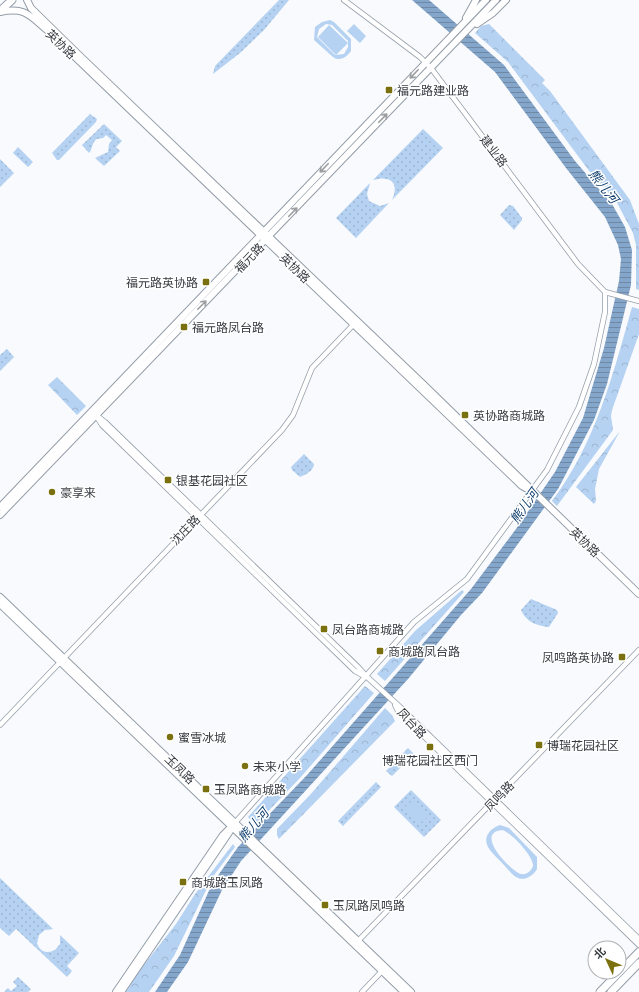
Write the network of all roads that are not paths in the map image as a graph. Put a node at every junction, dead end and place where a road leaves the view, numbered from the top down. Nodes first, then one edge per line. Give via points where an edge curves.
1 (12, 0) edge
2 (27, 0) edge
3 (344, 0) edge
4 (476, 0) edge
5 (486, 0) edge
6 (496, 0) edge
7 (506, 0) edge
8 (0, 12) edge
9 (463, 24) junction
10 (468, 30) junction
11 (426, 62) junction
12 (431, 68) junction
13 (262, 233) junction
14 (267, 238) junction
15 (605, 292) junction
16 (639, 301) edge
17 (354, 324) junction
18 (96, 415) junction
19 (533, 492) junction
20 (0, 507) edge
21 (0, 515) edge
22 (199, 516) junction
23 (639, 594) edge
24 (0, 597) edge
25 (0, 604) edge
26 (639, 650) edge
27 (62, 660) junction
28 (366, 676) junction
29 (0, 725) edge
30 (493, 801) junction
31 (233, 825) junction
32 (260, 850) junction
33 (639, 939) edge
34 (358, 941) junction
35 (639, 945) edge
36 (639, 952) edge
37 (639, 964) edge
38 (382, 971) junction
39 (116, 992) edge
40 (121, 992) edge
41 (362, 992) edge
42 (404, 992) edge
43 (412, 992) edge
44 (600, 992) edge
45 (611, 992) edge

1 - 8 main road
2 - 13 street, 英协路 via 31,8
3 - 11 street, 建业路
4 - 9 street
5 - 9 street, 福元路
6 - 10 street, 福元路
7 - 10 street via 488,18
8 - 13 street, 英协路 via 14,9 28,14
9 - 11 street, 福元路
10 - 12 street, 福元路
11 - 12 street, 建业路
11 -> 13 street, 福元路
14 -> 12 street, 福元路
12 - 15 street, 建业路 via 581,268
13 - 14 street, 英协路
13 - 20 street, 福元路
14 - 17 street, 英协路
18 -> 14 street, 福元路
14 - 19 street, 英协路
15 - 16 street
15 - 19 street via 605,312 594,364 579,407 551,464
17 - 19 street, 英协路 via 522,486
17 - 22 street, 沈庄路 via 312,368 292,415 282,430
18 - 21 street, 福元路
18 - 22 street, 凤台路 via 102,425
19 - 23 street, 英协路
19 - 28 street via 467,579 414,622
22 - 27 street, 沈庄路
22 - 28 street, 凤台路 via 355,671
24 - 27 street, 玉凤路
25 - 27 street, 玉凤路
26 - 30 street, 凤鸣路
27 - 29 street, 沈庄路
27 - 31 street, 玉凤路
28 - 30 street, 凤台路 via 395,704 398,711
28 - 31 street
30 - 33 street, 凤台路
30 - 34 street, 凤鸣路
30 - 35 street, 凤台路
31 - 32 street, 玉凤路
31 - 39 street via 223,835
31 - 40 street via 227,838
32 - 34 street, 玉凤路
32 - 38 street, 玉凤路
34 - 43 street, 玉凤路
36 - 44 main road
37 - 45 main road
38 - 41 street
38 - 42 street, 玉凤路

